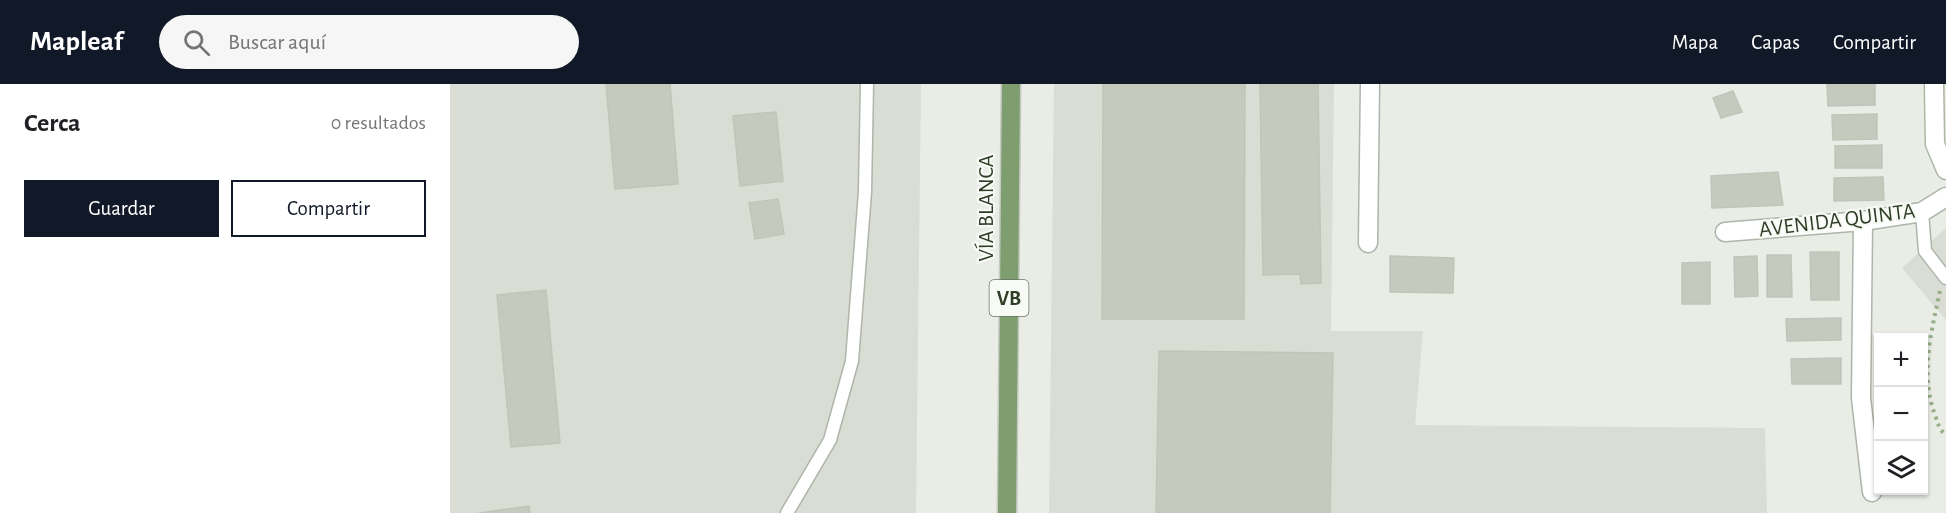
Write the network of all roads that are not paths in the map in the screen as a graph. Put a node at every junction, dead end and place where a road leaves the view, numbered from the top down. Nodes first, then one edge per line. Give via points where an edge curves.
1 (867, 84) edge
2 (1011, 84) edge
3 (1370, 84) edge
4 (1934, 84) edge
5 (1946, 170) edge
6 (1946, 197) edge
7 (1922, 212) junction
8 (1863, 221) junction
9 (1725, 232) dead end
10 (1368, 243) dead end
11 (1945, 277) edge
12 (1872, 492) dead end
13 (787, 513) edge
14 (1007, 513) edge

1 - 13 lane via 865,192 852,361 830,440
2 - 14 main road, VÍA BLANCA / VB
3 - 10 street
4 - 5 street via 1935,144
6 - 7 street, AVENIDA QUINTA
7 - 8 street, AVENIDA QUINTA
7 - 11 lane via 1925,251
8 - 9 street, AVENIDA QUINTA
8 - 12 street via 1861,398

